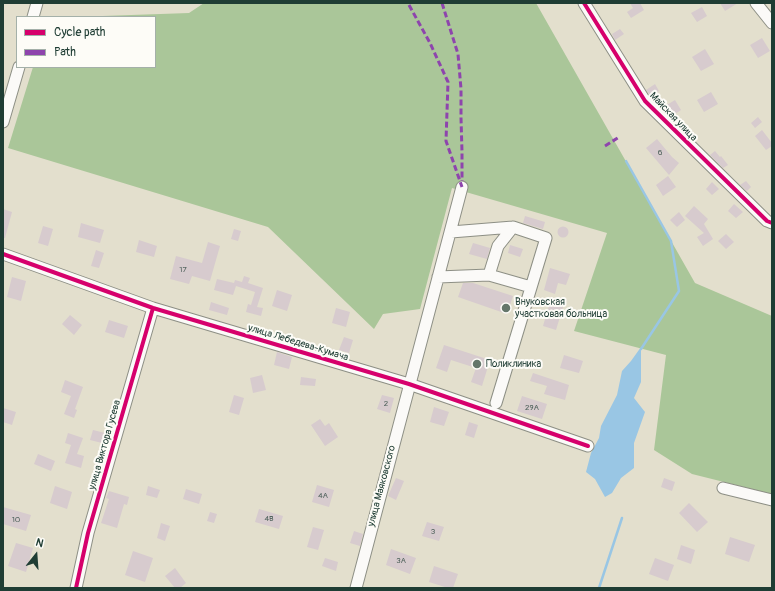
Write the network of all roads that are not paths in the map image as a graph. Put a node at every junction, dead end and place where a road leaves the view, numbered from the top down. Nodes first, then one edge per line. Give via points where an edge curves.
1 (38, 3) edge
2 (584, 3) edge
3 (756, 3) edge
4 (33, 16) edge
5 (772, 23) edge
6 (19, 68) edge
7 (3, 122) edge
8 (462, 187) dead end
9 (772, 224) edge
10 (513, 227) junction
11 (451, 232) junction
12 (3, 254) edge
13 (489, 275) junction
14 (438, 277) junction
15 (531, 287) junction
16 (153, 308) junction
17 (409, 384) junction
18 (496, 403) dead end
19 (588, 446) dead end
20 (723, 488) dead end
21 (772, 500) edge
22 (76, 588) edge
23 (356, 588) edge

1 - 4 street
2 - 9 street, Майская улица via 645,101 766,221
3 - 5 street
6 - 7 street
8 - 11 street, улица Маяковского
10 - 11 street
10 - 13 street via 498,246
10 - 15 street via 546,238
11 - 14 street, улица Маяковского
12 - 16 street, улица Лебедева-Кумача
13 - 14 street
13 - 15 street
14 - 17 street, улица Маяковского
15 - 18 street
16 - 17 street, улица Лебедева-Кумача
16 - 22 street, улица Виктора Гусева via 88,533
17 - 19 street, улица Лебедева-Кумача
17 - 23 street, улица Маяковского
20 - 21 street

